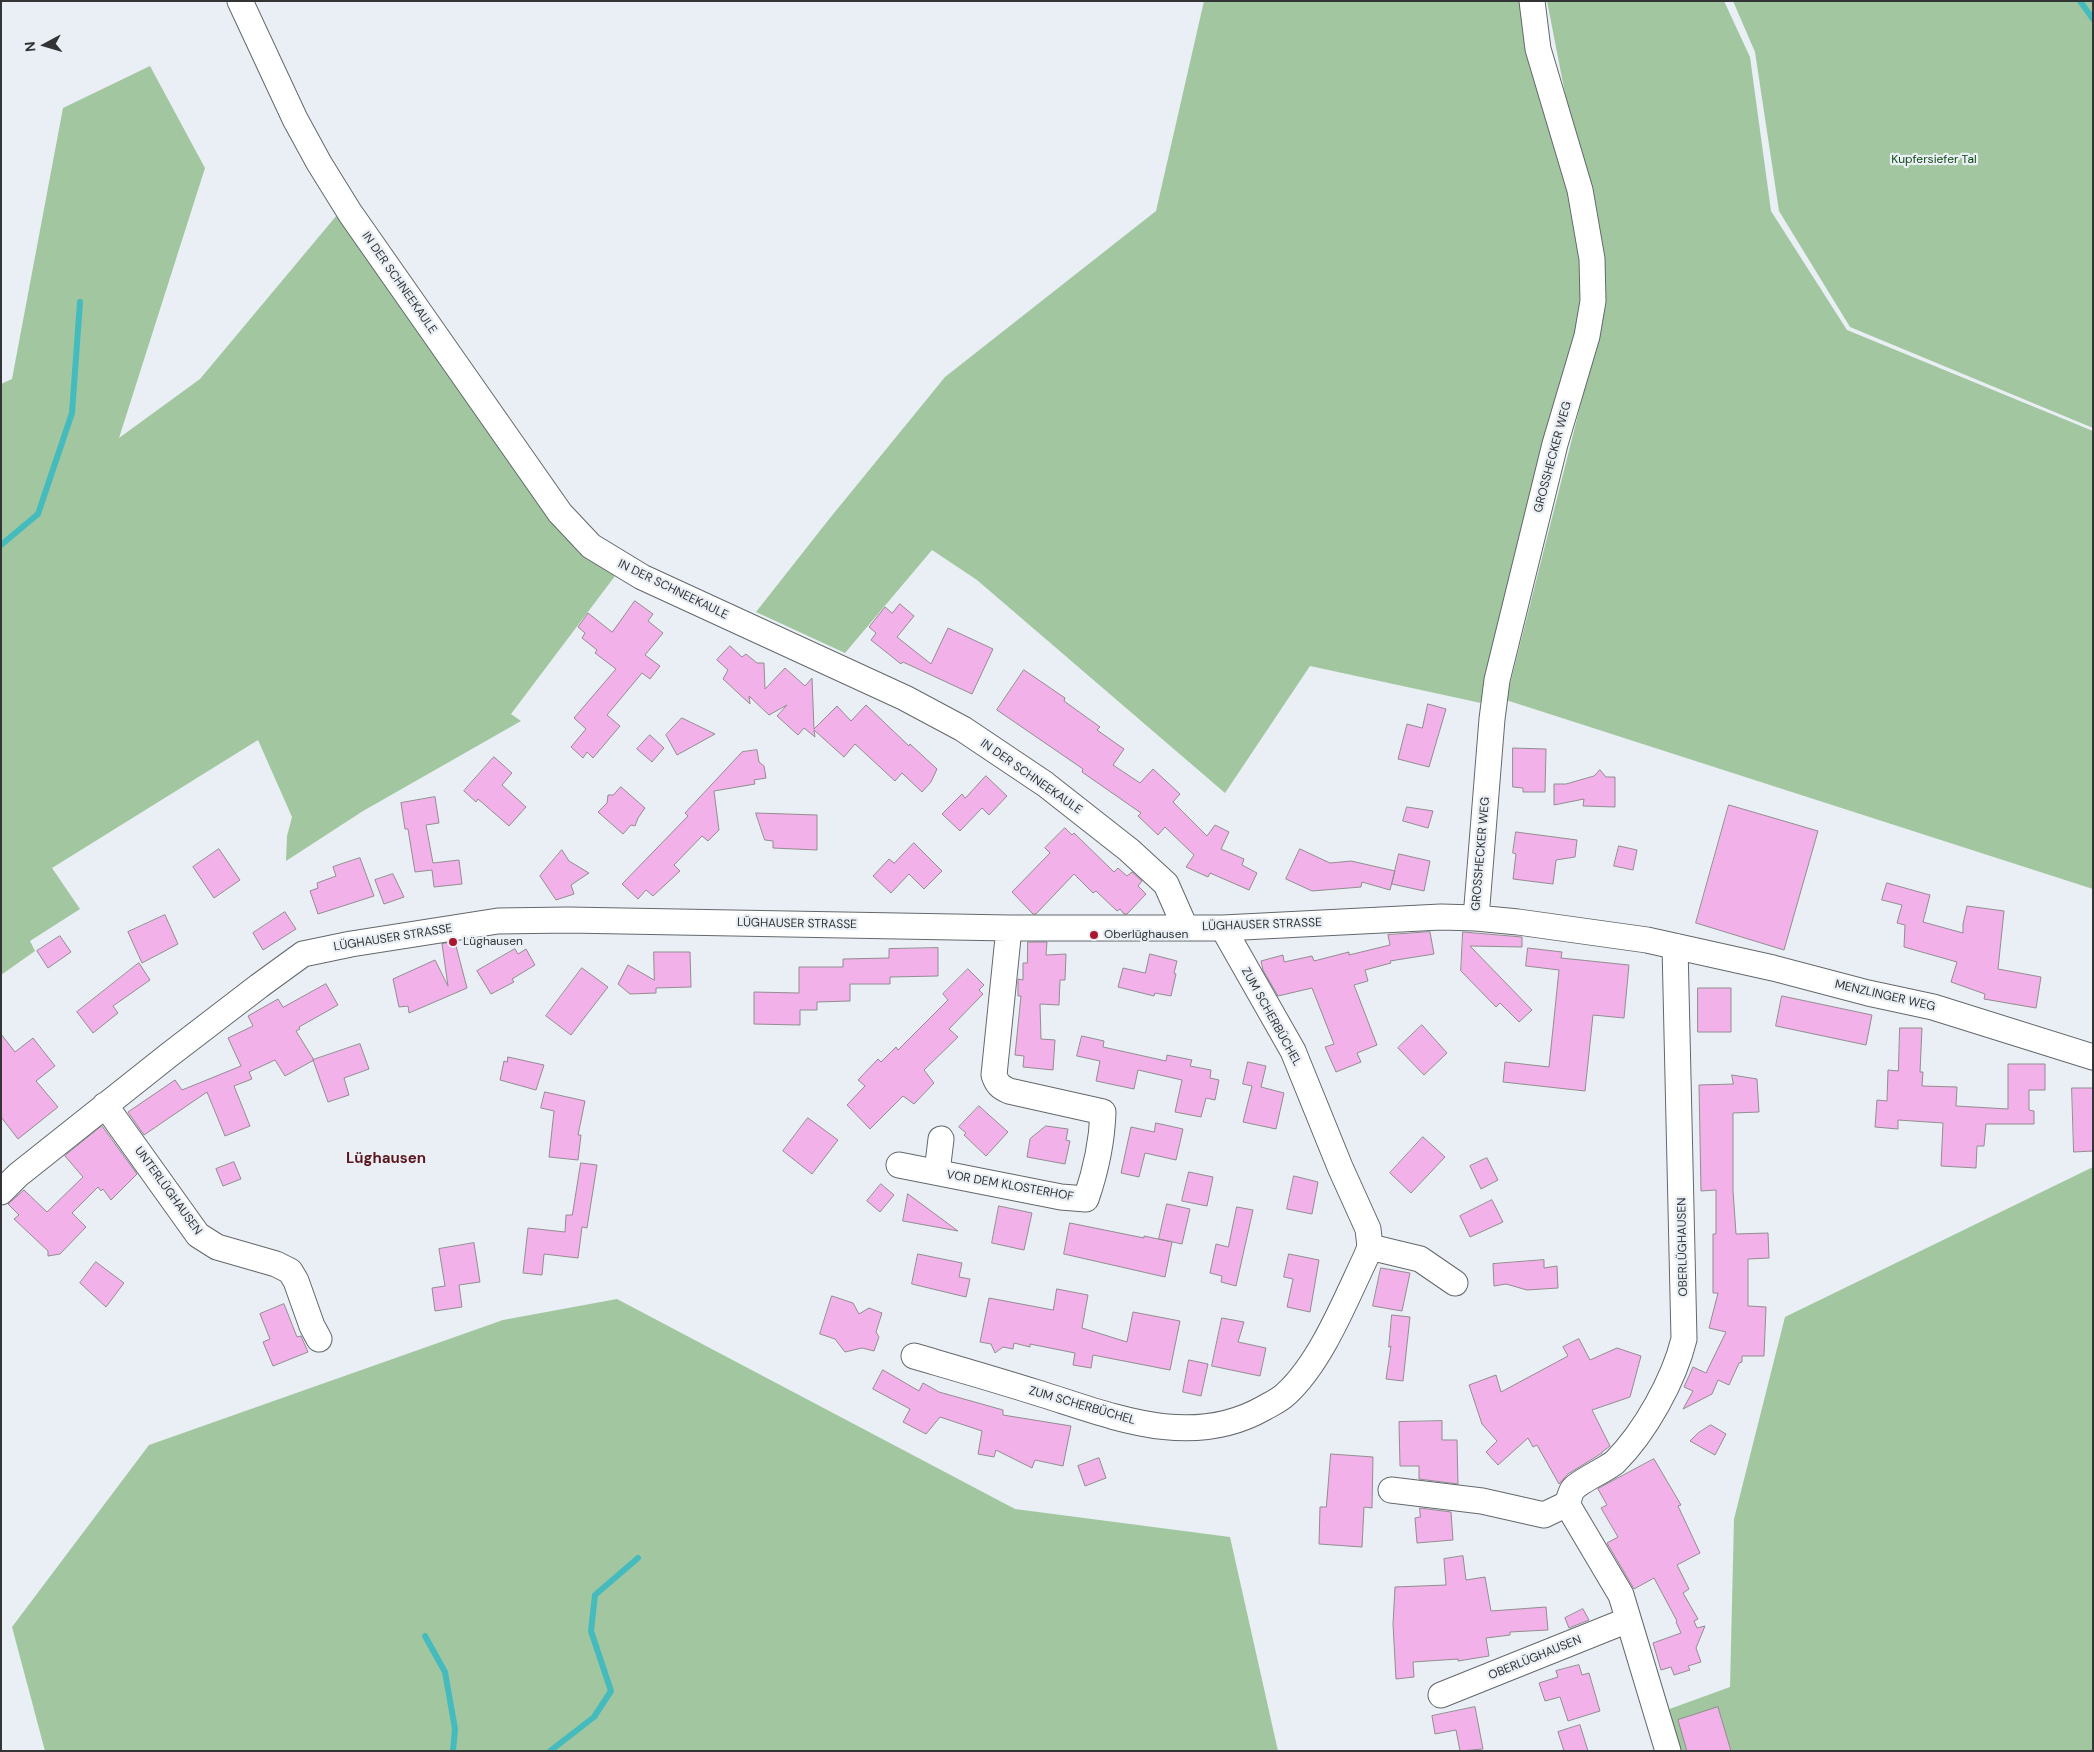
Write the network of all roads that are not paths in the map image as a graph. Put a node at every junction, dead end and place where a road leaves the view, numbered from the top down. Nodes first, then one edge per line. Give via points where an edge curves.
1 (240, 1) edge
2 (1532, 1) edge
3 (1476, 918) junction
4 (1185, 927) junction
5 (1009, 928) junction
6 (1223, 928) junction
7 (1675, 946) junction
8 (2093, 1057) edge
9 (105, 1105) junction
10 (941, 1138) dead end
11 (899, 1165) dead end
12 (937, 1172) junction
13 (1, 1192) edge
14 (1370, 1247) junction
15 (1455, 1283) dead end
16 (320, 1338) dead end
17 (914, 1356) dead end
18 (1391, 1490) dead end
19 (1567, 1504) junction
20 (1628, 1620) junction
21 (1441, 1696) dead end
22 (1668, 1751) edge

1 - 4 street, IN DER SCHNEEKAULE via 295,119 350,213 560,513 592,546 642,577 905,698 963,729 1045,784 1130,850 1166,884
2 - 3 street, GROSSHECKER WEG via 1538,49 1580,190 1592,259 1593,301 1587,336 1555,444 1497,680
3 - 6 street, LÜGHAUSER STRASSE
3 - 7 street, LÜGHAUSER STRASSE
4 - 5 street, LÜGHAUSER STRASSE
4 - 6 street, LÜGHAUSER STRASSE
5 - 9 street, LÜGHAUSER STRASSE via 508,921 351,944 303,954
5 - 12 street, VOR DEM KLOSTERHOF via 994,1075 996,1083 1009,1091 1103,1112 1094,1176 1086,1199
6 - 14 street, ZUM SCHERBÜCHEL via 1293,1051 1368,1229
7 - 8 street, MENZLINGER WEG via 1933,1007
7 - 19 street, OBERLÜGHAUSEN via 1684,1339 1666,1390 1629,1447 1613,1463 1573,1489
9 - 13 street, LÜGHAUSER STRASSE
9 - 16 street, UNTERLÜGHAUSEN via 198,1235 216,1247 290,1271
10 - 12 street, VOR DEM KLOSTERHOF
11 - 12 street, VOR DEM KLOSTERHOF
14 - 15 street via 1420,1259
14 - 17 street, ZUM SCHERBÜCHEL via 1308,1370 1285,1396 1250,1416 1216,1427 1182,1428 1109,1416
18 - 19 street via 1482,1501 1544,1515
19 - 20 street via 1621,1595
20 - 21 street, OBERLÜGHAUSEN
20 - 22 street

